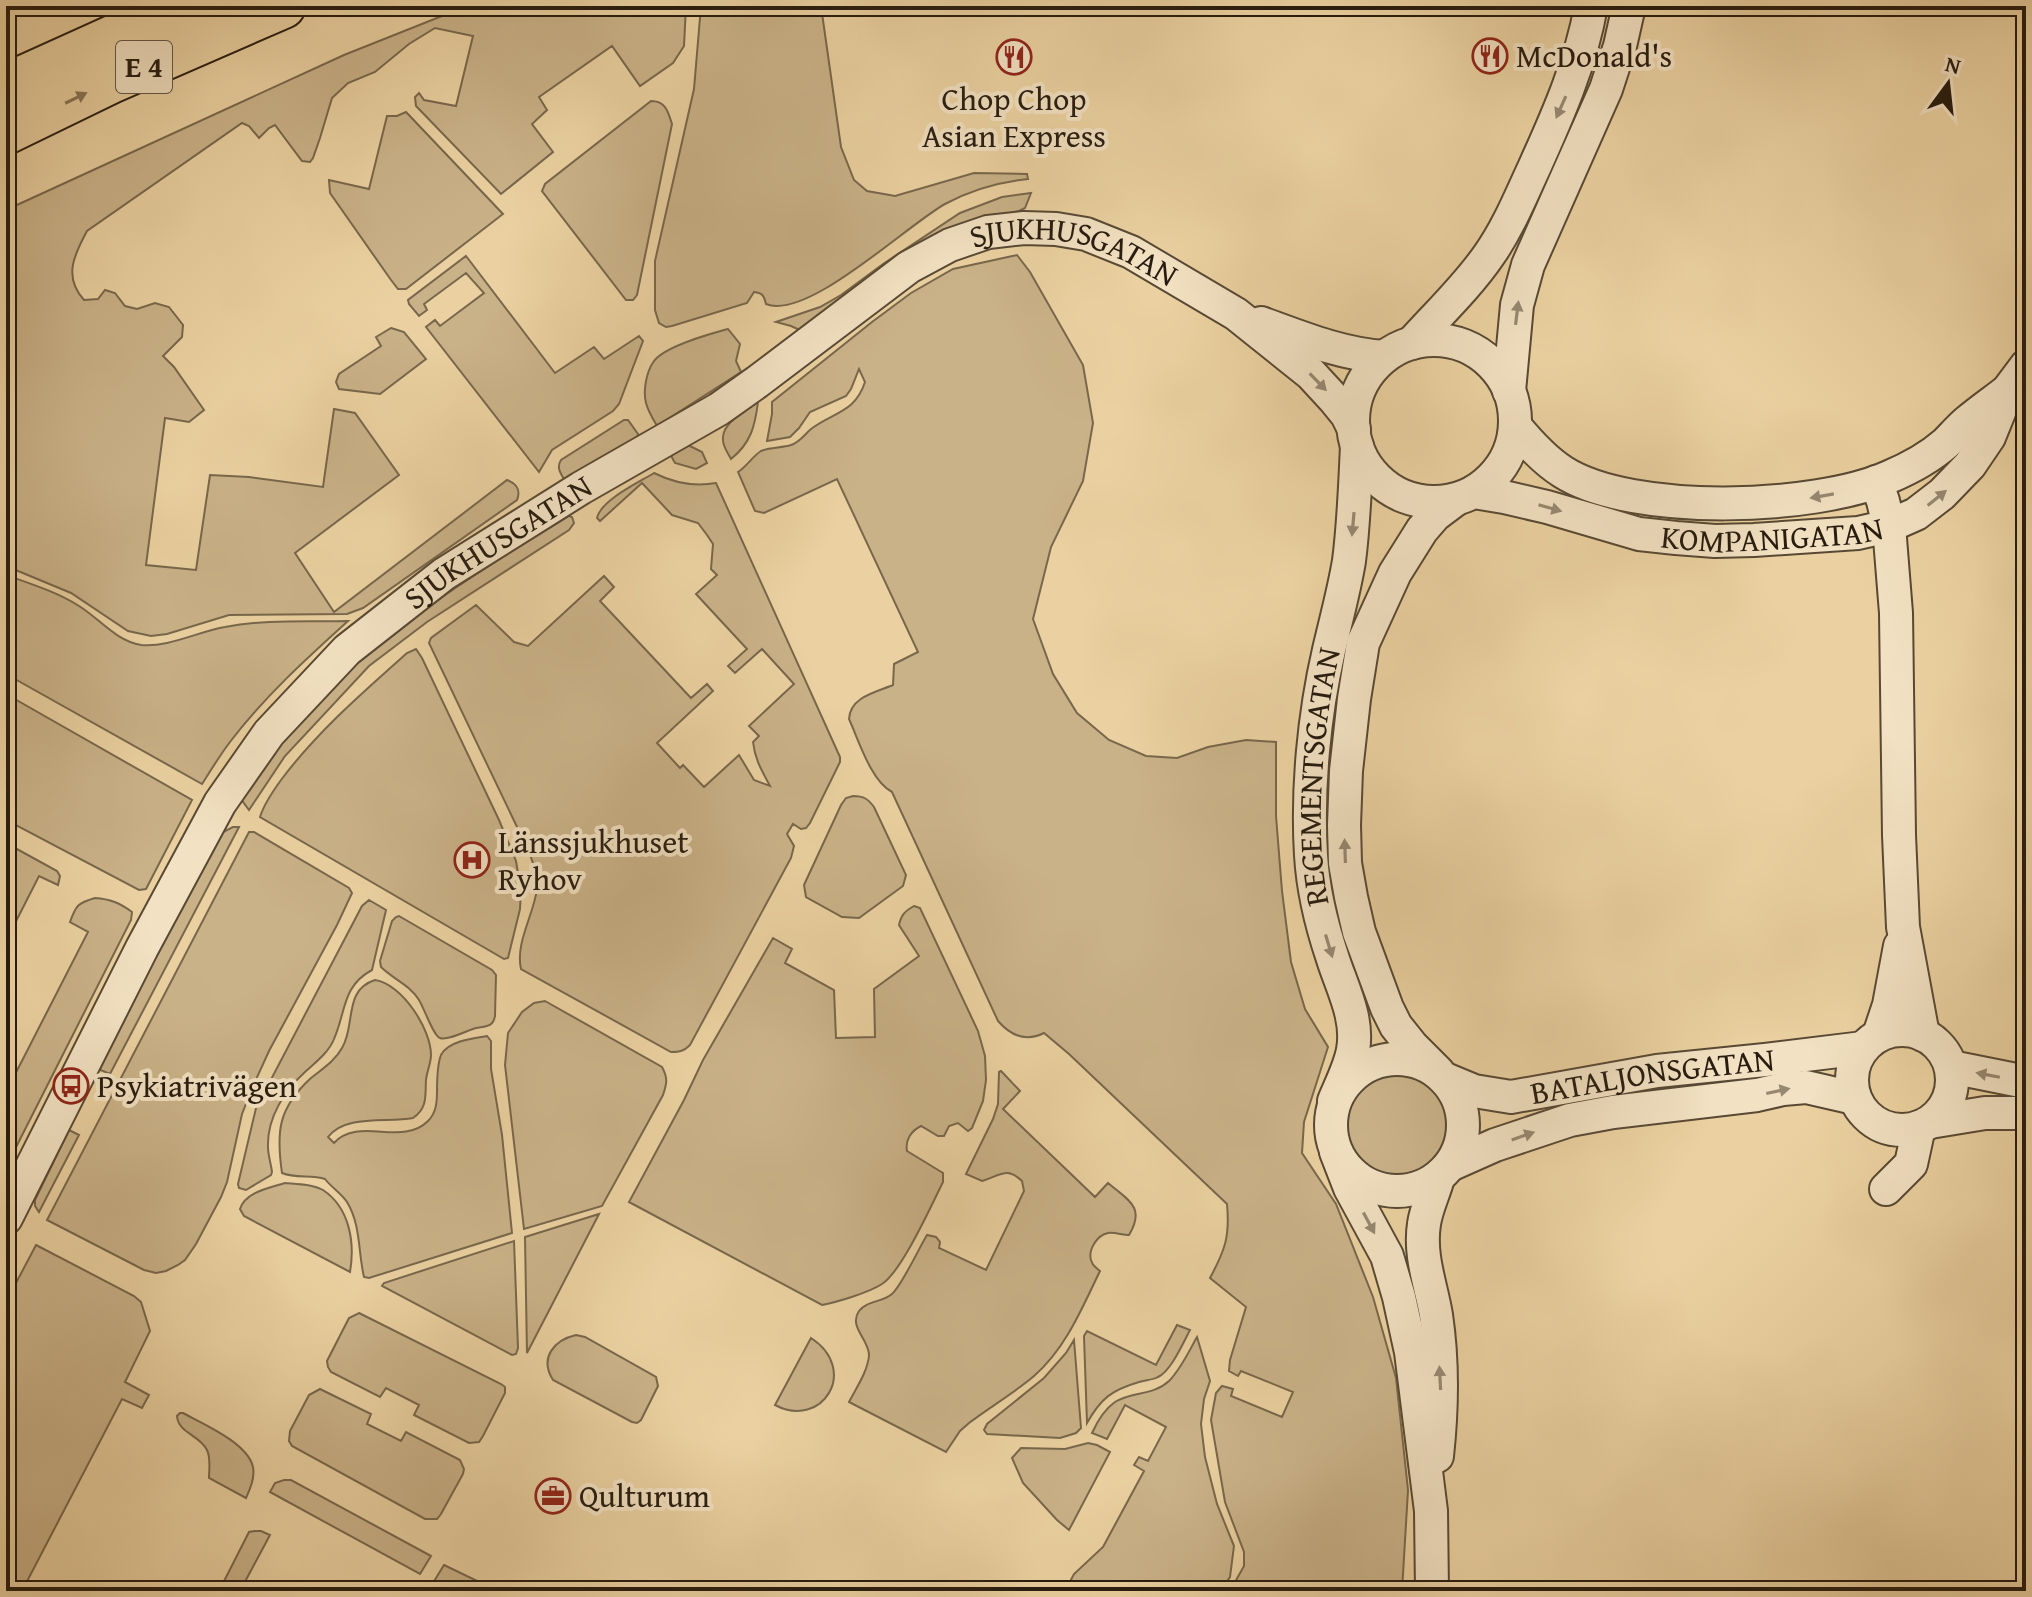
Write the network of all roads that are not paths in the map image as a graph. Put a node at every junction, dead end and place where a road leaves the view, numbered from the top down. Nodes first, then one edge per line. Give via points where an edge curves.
1 (183, 6) edge
2 (283, 6) edge
3 (1591, 6) edge
4 (1629, 6) edge
5 (6, 86) edge
6 (6, 132) edge
7 (1236, 314) junction
8 (1398, 350) junction
9 (2017, 378) edge
10 (1509, 391) junction
11 (1515, 426) junction
12 (1355, 438) junction
13 (1876, 482) junction
14 (1464, 496) junction
15 (1889, 526) junction
16 (1903, 927) junction
17 (1923, 1035) junction
18 (1871, 1041) junction
19 (1951, 1067) junction
20 (1441, 1076) junction
21 (2026, 1082) edge
22 (1334, 1101) junction
23 (1864, 1110) junction
24 (2026, 1113) edge
25 (1925, 1124) junction
26 (1336, 1152) junction
27 (1444, 1171) junction
28 (6, 1218) edge
29 (1431, 1511) junction
30 (1432, 1591) edge

1 - 5 highway, E 4
6 -> 2 highway, E 4
3 -> 8 street via 1567,94 1507,227 1467,284
10 -> 4 street via 1517,305 1528,265 1606,89
7 - 8 street, SJUKHUSGATAN via 1325,347 1366,356
7 -> 12 street, SJUKHUSGATAN via 1311,374 1340,407
7 - 28 street, SJUKHUSGATAN via 1131,252 1086,234 1024,228 988,232 909,267 719,409 444,574 347,650 269,733 220,803
8 - 10 street via 1431,340 1470,348 1500,373
8 - 12 street via 1366,377 1355,402
9 - 13 street, KOMPANIGATAN via 1943,445
15 -> 9 street, KOMPANIGATAN via 1916,514 1970,465
10 - 11 street
13 -> 11 street, KOMPANIGATAN via 1809,498 1658,501 1564,473
11 - 14 street via 1509,452 1495,475
12 - 14 street via 1366,464 1395,492 1434,502
12 -> 22 street, REGEMENTSGATAN via 1354,522 1321,691 1310,813 1315,894 1354,1035
13 - 15 street
14 -> 15 street, KOMPANIGATAN via 1504,497 1639,534 1715,541 1858,533
20 -> 14 street, REGEMENTSGATAN via 1396,1026 1359,932 1345,863 1346,771 1363,643 1395,573 1422,530
15 - 16 street
16 - 17 street
16 - 18 street via 1886,1015
17 - 18 street via 1900,1030
17 - 19 street via 1943,1051
18 - 20 street, BATALJONSGATAN via 1511,1097 1474,1091
18 - 23 street via 1855,1061 1851,1078
21 -> 19 street
19 - 25 street via 1946,1104
20 - 22 street via 1421,1063 1388,1059 1354,1074
20 - 27 street via 1458,1098 1464,1130 1458,1152
22 - 26 street via 1330,1123
23 - 25 street via 1889,1129
23 - 25 street via 1885,1146 1886,1189 1911,1164
27 -> 23 street, BATALJONSGATAN via 1495,1145 1613,1112 1806,1087
24 - 25 street via 1985,1113
26 - 27 street via 1357,1179 1393,1192 1425,1186
26 -> 29 street via 1387,1256 1399,1297
29 -> 27 street via 1442,1410 1436,1314 1423,1246 1424,1223
29 - 30 street

